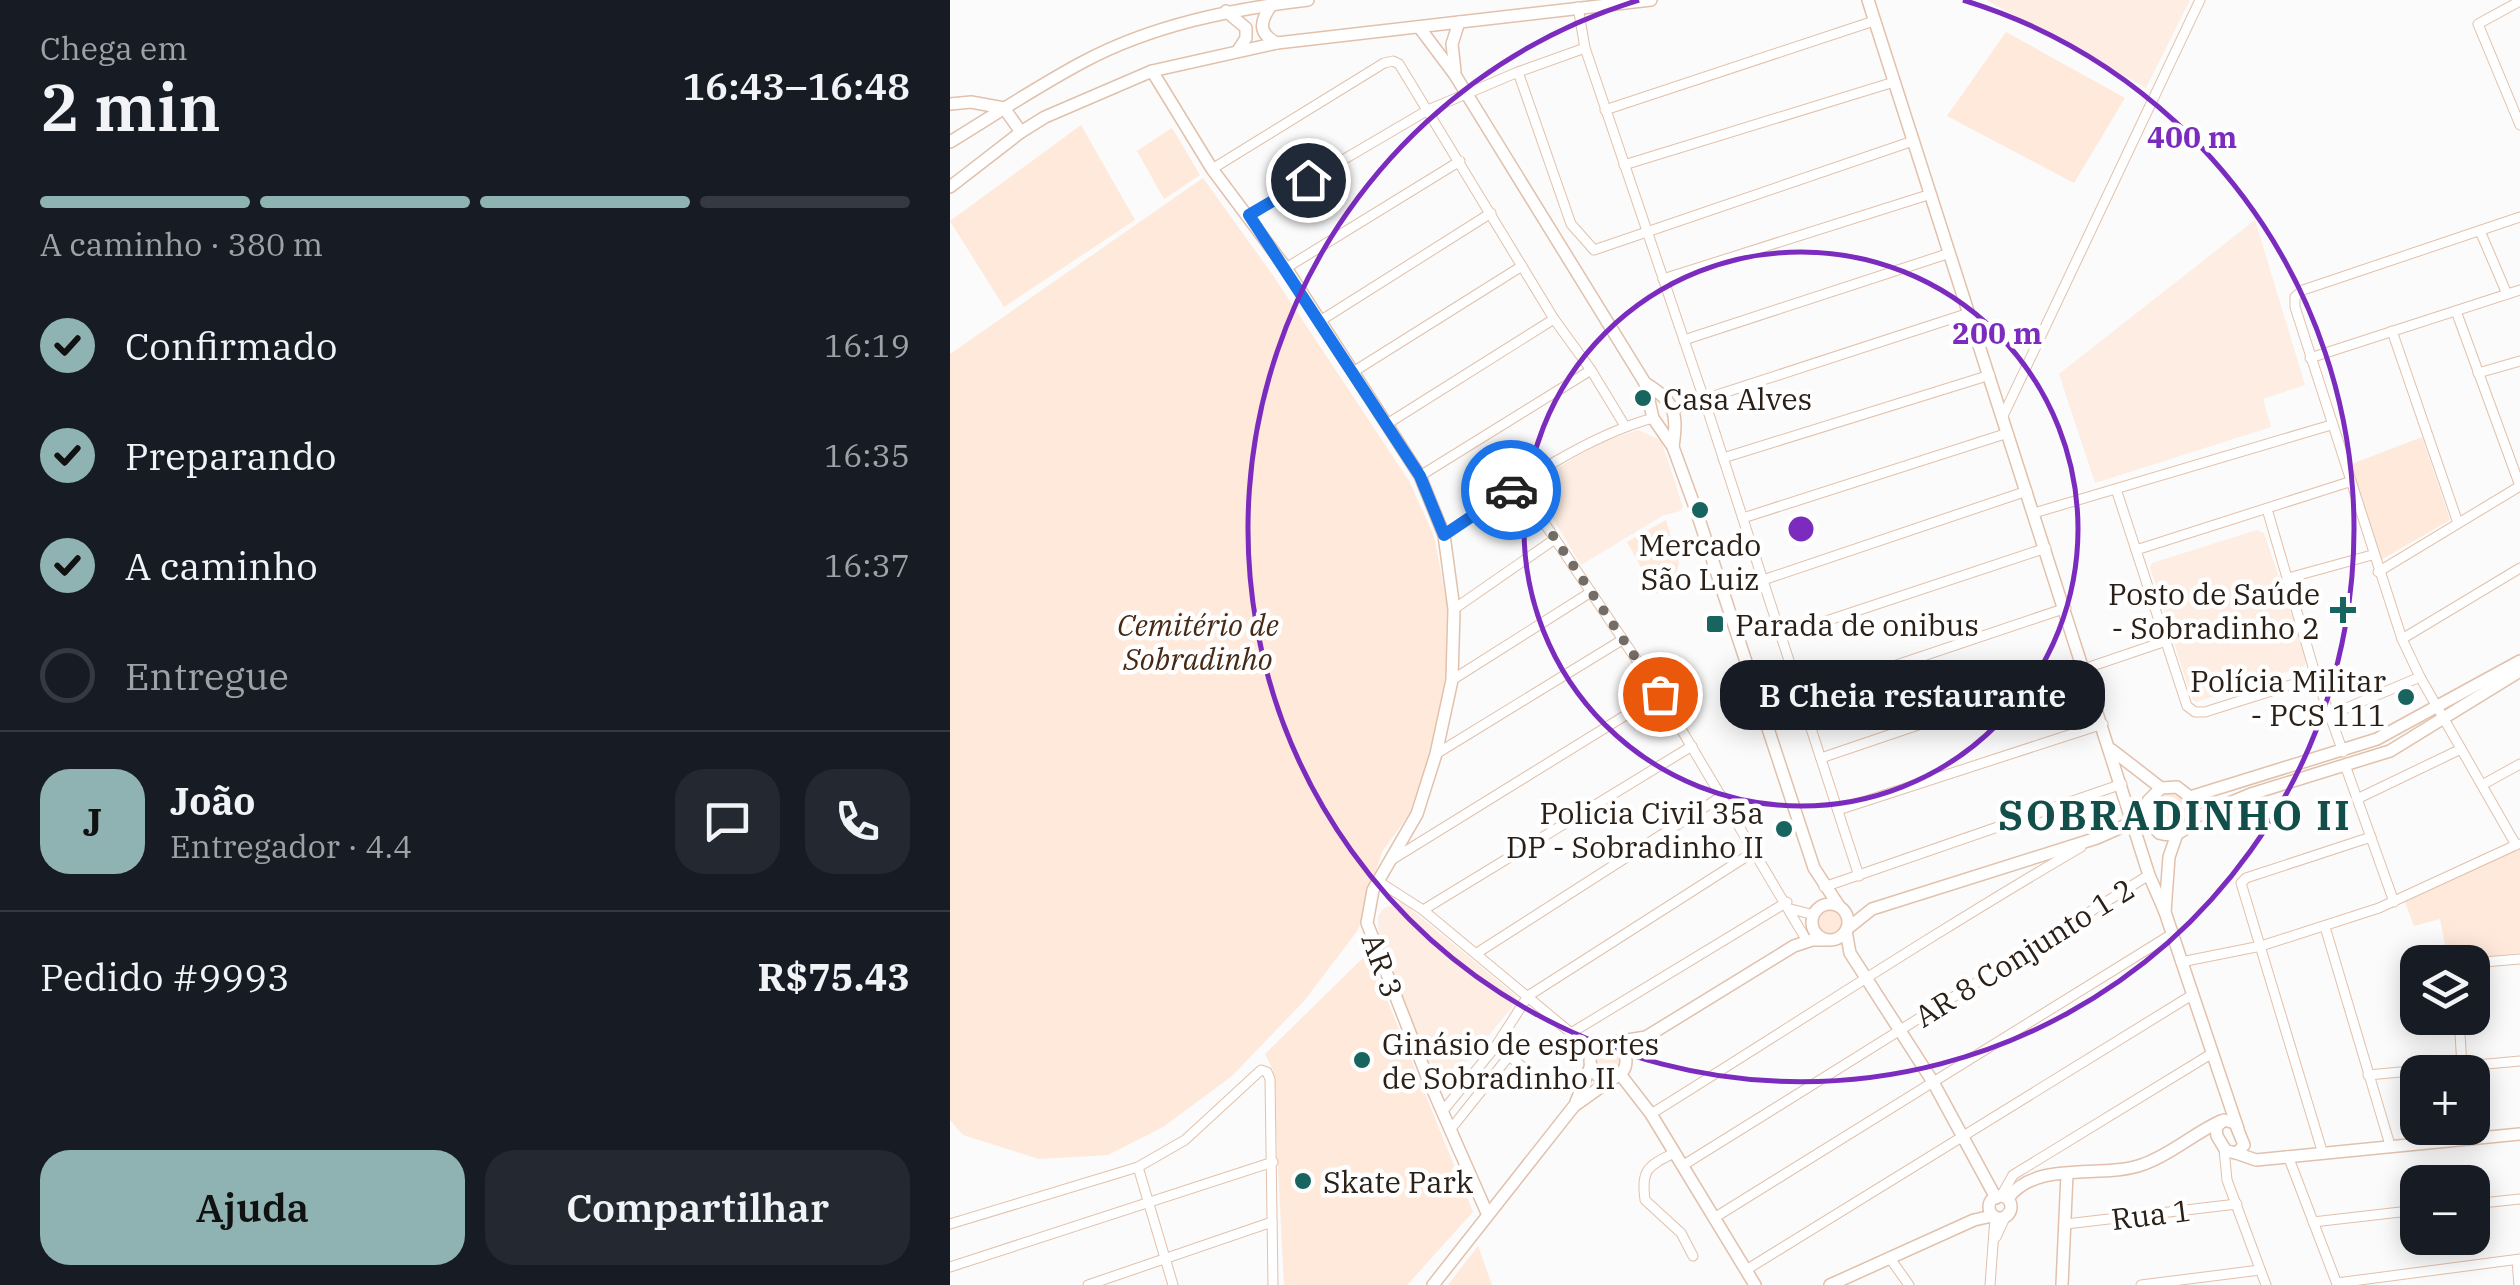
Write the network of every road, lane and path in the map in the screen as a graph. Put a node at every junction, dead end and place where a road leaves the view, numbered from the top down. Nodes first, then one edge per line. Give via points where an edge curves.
1 (1308, 0) edge
2 (1602, 0) edge
3 (1651, 0) edge
4 (1868, 0) edge
5 (2200, 0) edge
6 (1640, 1) edge
7 (2520, 1) edge
8 (1272, 4) junction
9 (1584, 7) junction
10 (1226, 12) junction
11 (1459, 22) junction
12 (1874, 22) junction
13 (1419, 27) junction
14 (1277, 43) junction
15 (1584, 48) junction
16 (1239, 49) junction
17 (1152, 72) junction
18 (1518, 72) junction
19 (1455, 75) junction
20 (1894, 82) junction
21 (1464, 92) junction
22 (950, 104) edge
23 (1004, 108) junction
24 (1428, 110) junction
25 (1606, 110) junction
26 (2520, 125) edge
27 (1021, 132) junction
28 (1913, 141) junction
29 (950, 142) edge
30 (1460, 161) junction
31 (1624, 165) junction
32 (1212, 169) junction
33 (950, 187) edge
34 (1930, 194) junction
35 (1490, 213) junction
36 (1249, 215) junction
37 (2520, 217) edge
38 (2480, 230) junction
39 (1647, 232) junction
40 (1950, 253) junction
41 (1522, 266) junction
42 (1286, 268) junction
43 (1664, 280) junction
44 (2520, 290) edge
45 (2507, 294) junction
46 (2456, 310) junction
47 (1969, 312) junction
48 (1554, 319) junction
49 (1320, 320) junction
50 (2392, 331) junction
51 (1684, 340) junction
52 (2310, 358) junction
53 (2520, 361) edge
54 (1591, 370) junction
55 (1354, 372) junction
56 (2478, 373) junction
57 (1990, 375) junction
58 (1645, 382) junction
59 (1704, 399) junction
60 (1673, 409) junction
61 (2003, 416) junction
62 (1655, 418) junction
63 (1387, 424) junction
64 (2331, 425) junction
65 (1625, 426) junction
66 (2008, 433) junction
67 (1673, 447) junction
68 (1724, 458) junction
69 (1420, 476) junction
70 (2350, 482) junction
71 (1518, 484) junction
72 (2520, 486) edge
73 (2116, 488) junction
74 (2027, 491) junction
75 (2267, 509) junction
76 (2034, 513) junction
77 (1743, 518) junction
78 (2458, 523) junction
79 (1444, 535) junction
80 (1555, 539) junction
81 (2046, 548) junction
82 (2136, 550) junction
83 (2372, 555) junction
84 (2520, 568) edge
85 (2378, 572) junction
86 (2288, 578) junction
87 (1763, 580) junction
88 (1591, 592) junction
89 (2066, 608) junction
90 (1454, 609) junction
91 (1781, 636) junction
92 (2402, 638) junction
93 (1622, 640) junction
94 (2166, 640) junction
95 (2520, 661) edge
96 (2085, 669) junction
97 (2520, 671) edge
98 (2316, 677) junction
99 (2420, 677) junction
100 (1452, 680) junction
101 (1660, 694) junction
102 (1801, 697) junction
103 (2441, 712) junction
104 (2330, 716) junction
105 (2103, 724) junction
106 (1692, 746) junction
107 (2112, 750) junction
108 (2461, 750) junction
109 (1436, 754) junction
110 (1821, 758) junction
111 (2344, 759) junction
112 (2520, 764) edge
113 (2122, 784) junction
114 (2482, 785) junction
115 (2161, 788) junction
116 (1722, 796) junction
117 (2190, 797) junction
118 (2357, 799) junction
119 (2146, 807) junction
120 (1838, 810) junction
121 (2193, 818) junction
122 (2133, 822) junction
123 (2154, 829) junction
124 (2177, 834) junction
125 (2371, 837) junction
126 (2097, 838) junction
127 (2518, 844) edge
128 (1755, 852) junction
129 (2169, 857) junction
130 (1393, 859) junction
131 (1814, 868) junction
132 (2150, 875) junction
133 (1859, 876) junction
134 (1378, 881) junction
135 (1824, 887) junction
136 (2394, 902) junction
137 (1789, 906) junction
138 (1840, 906) junction
139 (1423, 910) junction
140 (1872, 910) junction
141 (2165, 912) junction
142 (1814, 917) junction
143 (2325, 927) junction
144 (1847, 930) junction
145 (2172, 934) junction
146 (1804, 936) junction
147 (1828, 940) junction
148 (1794, 946) junction
149 (2261, 946) junction
150 (1849, 950) junction
151 (1477, 953) junction
152 (2520, 959) edge
153 (2181, 962) junction
154 (2490, 962) edge
155 (1868, 980) junction
156 (1528, 996) junction
157 (2192, 996) junction
158 (1900, 1029) junction
159 (1571, 1033) junction
160 (1646, 1036) junction
161 (1609, 1044) junction
162 (1496, 1046) junction
163 (1596, 1049) junction
164 (2211, 1054) junction
165 (1509, 1056) junction
166 (2520, 1061) edge
167 (2490, 1064) edge
168 (1591, 1065) junction
169 (2400, 1072) edge
170 (1619, 1073) junction
171 (2368, 1075) junction
172 (1537, 1078) dead end
173 (1933, 1082) junction
174 (2226, 1091) junction
175 (1574, 1106) junction
176 (1442, 1112) junction
177 (1650, 1114) junction
178 (2223, 1120) junction
179 (1450, 1130) junction
180 (2520, 1134) edge
181 (2241, 1135) junction
182 (2217, 1136) junction
183 (1964, 1137) junction
184 (2192, 1137) junction
185 (2390, 1145) junction
186 (2231, 1152) junction
187 (1674, 1153) junction
188 (2324, 1154) junction
189 (2288, 1156) junction
190 (2266, 1159) junction
191 (1272, 1162) junction
192 (1682, 1166) junction
193 (1138, 1167) junction
194 (2067, 1174) junction
195 (2520, 1199) edge
196 (1147, 1201) junction
197 (2490, 1202) edge
198 (2237, 1204) junction
199 (1998, 1206) junction
200 (2400, 1212) edge
201 (1487, 1213) junction
202 (1714, 1218) junction
203 (1272, 1222) junction
204 (2313, 1222) junction
205 (950, 1224) edge
206 (2066, 1224) junction
207 (1694, 1256) dead end
208 (1890, 1257) junction
209 (1164, 1260) junction
210 (2518, 1260) edge
211 (950, 1268) edge
212 (1746, 1270) junction
213 (2260, 1270) junction
214 (1443, 1271) junction
215 (2337, 1284) edge
216 (1088, 1285) edge
217 (1173, 1285) edge
218 (1274, 1285) edge
219 (1422, 1285) edge
220 (1432, 1285) edge
221 (1755, 1285) edge
222 (1830, 1285) edge
223 (1909, 1285) edge
224 (1990, 1285) edge
225 (2062, 1285) edge
226 (2141, 1285) edge
227 (2266, 1285) edge
228 (2519, 1285) edge

1 - 8 street
2 - 9 street
3 - 6 street
4 - 12 street
5 - 61 street
6 - 9 street
7 - 26 street via 2478,24
8 - 10 street
8 - 14 street via 1261,28
9 - 11 street
9 - 15 street
10 - 16 street via 1246,28
10 - 23 street via 1132,40
11 - 13 street
11 - 19 street via 1452,44
12 - 20 street
12 - 25 street
13 - 14 street
13 - 19 street
14 - 16 street
15 - 18 street
15 - 25 street
16 - 17 street
17 - 27 street
17 - 32 street
18 - 21 street
18 - 39 street via 1571,224 1594,250
19 - 21 street
20 - 28 street
20 - 31 street
21 - 24 street
21 - 58 street
22 - 23 street
23 - 27 street
23 - 29 street
24 - 30 street
24 - 32 street via 1399,64 1384,62
24 - 36 street
25 - 31 street
27 - 33 street
28 - 34 street
28 - 39 street
30 - 35 street
30 - 42 street
31 - 39 street
32 - 36 street
34 - 40 street
34 - 43 street
35 - 41 street
35 - 49 street
36 - 42 street
37 - 38 street
38 - 45 street
38 - 52 street via 2303,290 2295,307
39 - 43 street
40 - 47 street
40 - 51 street
41 - 48 street
41 - 55 street
42 - 49 street
43 - 51 street
44 - 45 street
45 - 46 street
46 - 50 street
46 - 56 street
47 - 57 street
47 - 59 street
48 - 54 street
48 - 63 street
49 - 55 street
50 - 52 street
50 - 78 street
51 - 59 street
52 - 64 street
53 - 56 street
54 - 65 street
54 - 69 street
55 - 63 street
56 - 72 street
57 - 61 street
57 - 68 street
58 - 60 street
58 - 62 street
59 - 60 street
59 - 68 street
60 - 62 street
60 - 62 street
60 - 67 street
61 - 66 street
62 - 65 street
62 - 67 street
63 - 69 street
64 - 70 street
64 - 73 street
65 - 71 street
66 - 74 street
66 - 77 street
67 - 131 street
68 - 77 street
69 - 79 street
70 - 75 street
70 - 83 street
71 - 79 street
71 - 80 street
72 - 78 street
73 - 76 street
73 - 82 street
74 - 76 street
74 - 87 street
75 - 82 street
75 - 86 street
76 - 81 street
77 - 87 street
78 - 85 street
79 - 90 street
80 - 88 street
80 - 90 street
81 - 89 street
81 - 91 street
82 - 94 street
83 - 85 street
83 - 86 street
84 - 92 street
85 - 92 street
86 - 98 street
87 - 91 street
88 - 93 street
88 - 100 street
89 - 96 street
89 - 102 street
90 - 100 street
91 - 102 street
92 - 99 street
93 - 101 street
93 - 109 street
94 - 96 street
94 - 98 street via 2195,712
95 - 103 street
96 - 105 street
96 - 110 street
97 - 103 street
98 - 104 street
99 - 103 street
99 - 104 street
100 - 109 street
101 - 106 street
101 - 130 street
102 - 110 street
103 - 108 street
103 - 111 street
104 - 111 street
105 - 107 street
105 - 120 street
106 - 116 street
106 - 139 street
107 - 113 street
107 - 115 street
108 - 114 street
108 - 118 street
109 - 130 street
110 - 120 street
111 - 117 street
111 - 118 street
111 - 121 street
112 - 114 street
113 - 122 street
113 - 133 street
114 - 127 street
115 - 117 street
115 - 119 street
116 - 128 street
116 - 151 street
117 - 121 street
118 - 125 street
119 - 122 street
119 - 123 street
120 - 133 street
121 - 124 street
122 - 123 street
122 - 126 street
122 - 132 street
123 - 124 street
124 - 129 street
125 - 136 street
125 - 149 street via 2246,878 2241,883
126 - 140 street
126 - 155 street
127 - 136 street
128 - 137 street
128 - 156 street
129 - 132 street
129 - 141 street
130 - 134 street
131 - 135 street
131 - 142 street
132 - 141 street
132 - 158 street, AR 8 Conjunto 1 2
133 - 135 street
134 - 139 street
134 - 176 street, AR 3 via 1366,923
135 - 138 street
136 - 143 street
137 - 142 street
137 - 146 street
137 - 159 street
138 - 140 street
138 - 142 street via 1828,904
138 - 144 street
139 - 151 street
140 - 144 street
141 - 145 street
142 - 146 street
142 - 147 street via 1817,934
143 - 149 street
143 - 171 street
144 - 147 street
144 - 150 street
145 - 153 street
145 - 173 street
146 - 148 street
147 - 148 street
147 - 150 street
148 - 160 street
149 - 153 street
149 - 188 street
150 - 155 street
151 - 156 street
152 - 154 street
153 - 157 street
155 - 158 street
155 - 177 street
156 - 159 street
156 - 162 street
157 - 164 street
157 - 183 street
158 - 173 street
158 - 192 street, AR 8 Conjunto 1 2
159 - 163 street
160 - 161 street
160 - 170 street
161 - 163 street
161 - 170 street via 1621,1049
162 - 165 street
162 - 176 street
163 - 168 street
164 - 174 street
164 - 199 street via 2013,1175
165 - 172 street
165 - 179 street
166 - 167 street
168 - 170 street via 1596,1074
168 - 175 street
169 - 171 street
170 - 175 street
170 - 177 street
171 - 185 street
173 - 183 street
173 - 202 street
174 - 178 street
174 - 181 street
175 - 201 street
176 - 179 street, AR 3
177 - 187 street
178 - 181 street via 2235,1123
178 - 182 street
178 - 184 street
179 - 201 street, AR 3
180 - 185 street
181 - 186 street via 2242,1148
181 - 190 street via 2252,1153
182 - 184 street
182 - 186 street
183 - 199 street
183 - 212 street
184 - 194 street via 2140,1166
185 - 188 street
186 - 190 street
186 - 198 street via 2228,1180
187 - 192 street
187 - 207 street via 1650,1166 1645,1200
188 - 189 street
189 - 190 street
189 - 204 street
191 - 193 street via 1270,1078 1261,1070 1185,1140
191 - 196 street
191 - 203 street
192 - 202 street
193 - 196 street
193 - 205 street
194 - 199 street via 2024,1183
194 - 206 street
195 - 197 street
196 - 209 street
196 - 211 street
198 - 206 street, Rua 1
198 - 213 street
199 - 208 street
199 - 224 street
200 - 204 street
201 - 214 street
202 - 212 street
203 - 209 street
203 - 218 street
204 - 215 street
206 - 225 street
208 - 222 street
208 - 223 street
209 - 216 street
209 - 217 street
210 - 215 street
210 - 228 street
212 - 221 street
213 - 226 street
213 - 227 street
214 - 219 street
214 - 220 street

